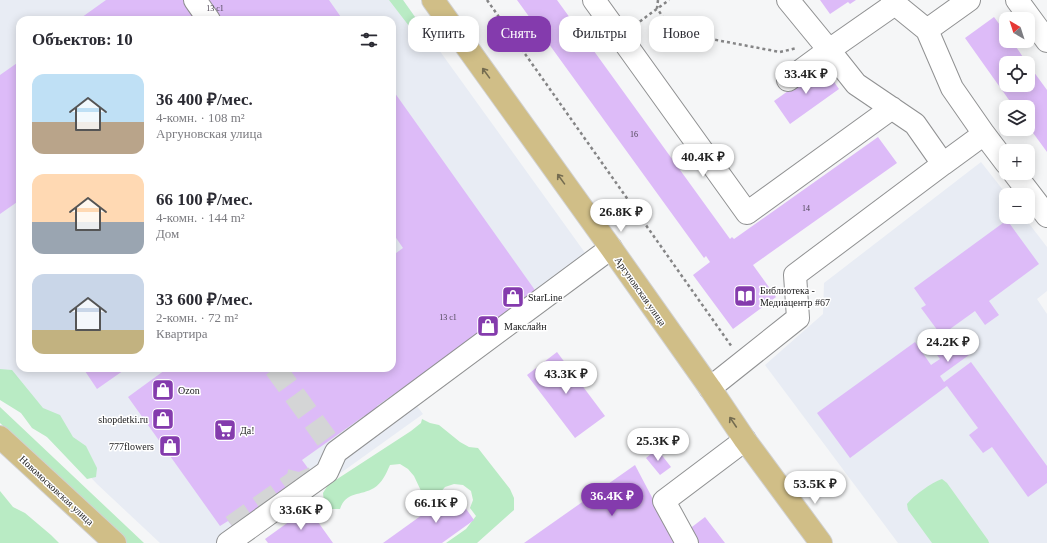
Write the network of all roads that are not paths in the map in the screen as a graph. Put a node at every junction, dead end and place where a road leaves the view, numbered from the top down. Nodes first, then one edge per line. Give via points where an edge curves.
1 (195, 0) edge
2 (433, 0) edge
3 (594, 0) edge
4 (788, 0) edge
5 (969, 0) edge
6 (1017, 0) edge
7 (894, 2) edge
8 (206, 16) edge
9 (927, 30) junction
10 (1047, 41) edge
11 (826, 46) junction
12 (788, 80) dead end
13 (892, 108) junction
14 (984, 134) junction
15 (999, 154) edge
16 (943, 164) junction
17 (1019, 180) edge
18 (1047, 216) edge
19 (611, 248) junction
20 (710, 388) junction
21 (0, 437) edge
22 (745, 440) junction
23 (229, 537) edge
24 (114, 543) edge
25 (687, 543) edge
26 (821, 543) edge

1 - 8 lane
19 -> 2 main road, Аргуновская улица
3 - 13 lane via 747,213
4 - 11 lane
5 - 9 lane
6 - 10 lane
7 - 9 lane
7 - 11 lane
9 - 14 lane via 952,88
11 - 12 lane
11 - 13 lane via 856,84
13 - 16 lane via 915,124
14 - 15 lane
14 - 16 lane
16 - 20 lane via 795,274 798,318
17 - 18 lane
19 - 20 main road, Аргуновская улица
19 - 23 lane via 332,447 327,472
22 -> 20 main road, Аргуновская улица
21 - 24 main road, Новомосковская улица
22 - 25 lane via 664,501
22 - 26 main road, Аргуновская улица

